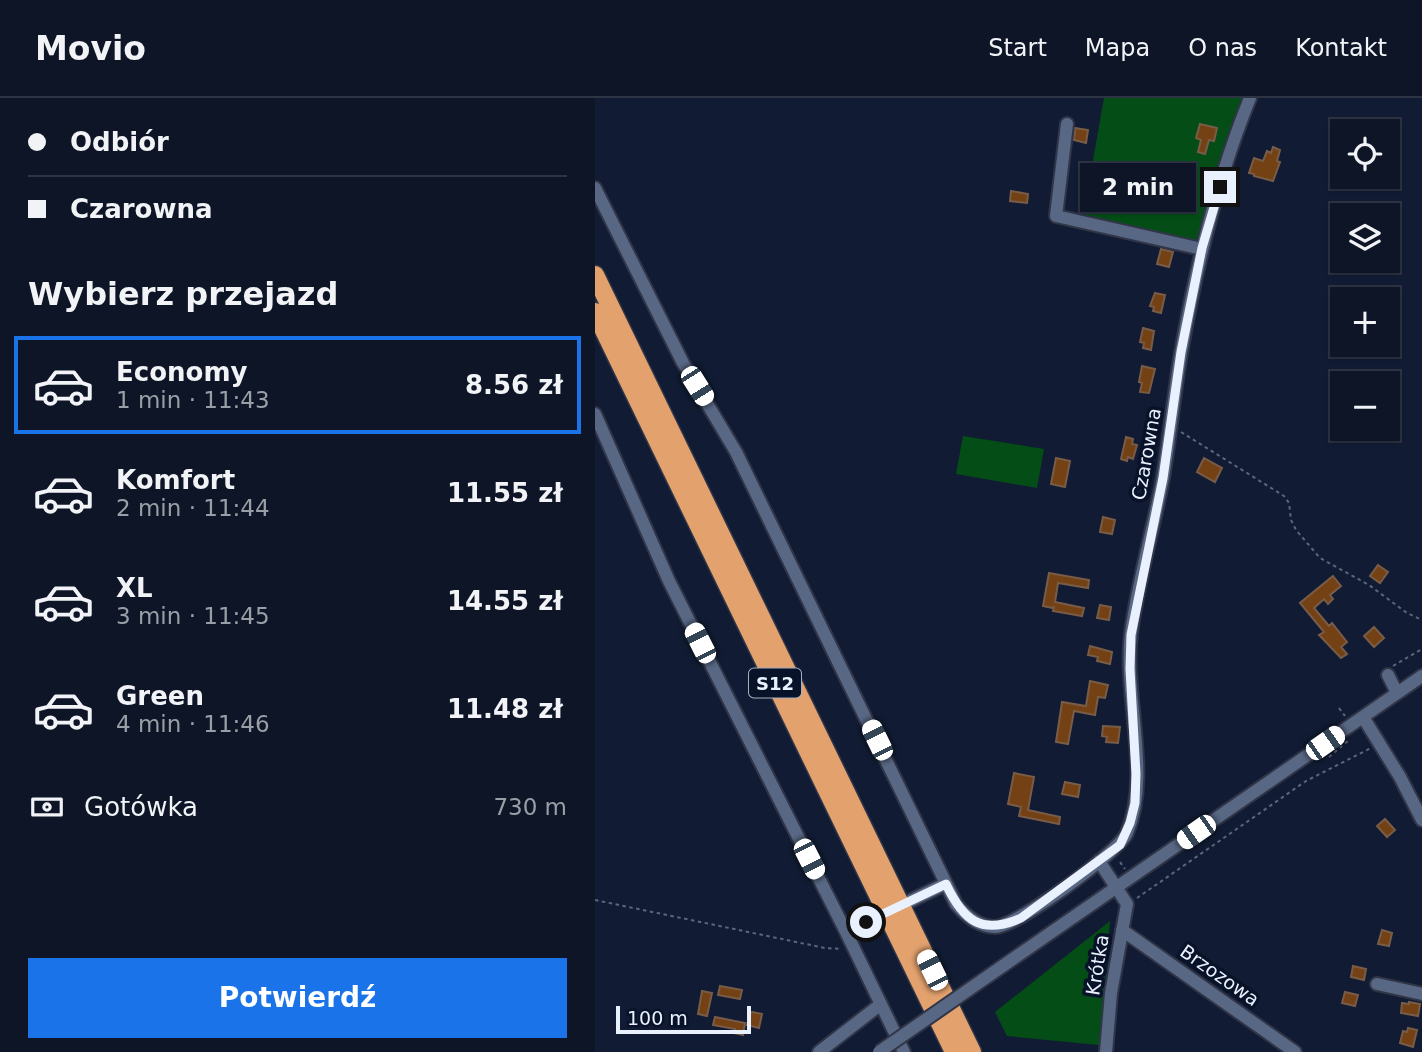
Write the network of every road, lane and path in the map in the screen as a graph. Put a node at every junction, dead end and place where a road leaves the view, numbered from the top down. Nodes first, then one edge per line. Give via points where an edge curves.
1 (1250, 98) edge
2 (1067, 124) dead end
3 (595, 188) edge
4 (1202, 248) junction
5 (595, 275) edge
6 (595, 312) edge
7 (595, 414) edge
8 (1171, 427) junction
9 (1422, 620) edge
10 (1422, 649) edge
11 (1388, 675) joint
12 (1422, 676) edge
13 (1397, 693) junction
14 (1363, 717) junction
15 (1380, 743) junction
16 (1422, 820) edge
17 (1099, 861) junction
18 (946, 884) junction
19 (1117, 887) junction
20 (595, 900) edge
21 (1127, 904) junction
22 (893, 909) junction
23 (1122, 930) junction
24 (846, 932) junction
25 (854, 947) junction
26 (932, 970) junction
27 (1377, 984) dead end
28 (924, 989) junction
29 (1422, 994) edge
30 (881, 1004) junction
31 (818, 1052) edge
32 (879, 1052) edge
33 (904, 1052) edge
34 (946, 1052) edge
35 (954, 1052) edge
36 (972, 1052) edge
37 (984, 1052) edge
38 (1106, 1052) edge
39 (1295, 1052) edge

1 - 4 street, Czarowna
2 - 4 street via 1056,216
3 - 18 street via 683,363 736,452
4 - 8 street, Czarowna
5 - 22 highway, S12
6 - 22 highway, S12
7 - 24 street via 669,581
8 - 9 path via 1284,496 1296,530 1320,558
8 - 17 street, Czarowna via 1131,635 1135,803 1120,845
10 - 11 path via 1394,664
11 - 13 street
12 - 13 street
13 - 14 street
14 - 15 street
14 - 19 street
15 - 16 street
15 - 21 path via 1306,781
17 - 18 street via 1021,918 996,927 965,915
17 - 19 street
18 - 22 street
19 - 21 street
19 - 32 street, bridge
20 - 25 path via 825,948
21 - 23 street, Krótka
22 - 24 street
22 - 26 highway, S12
22 - 28 highway, S12
23 - 38 street, Krótka
23 - 39 street, Brzozowa
24 - 25 street
25 - 30 street
26 - 36 highway
26 - 37 highway, S12
27 - 29 street
28 - 34 highway, S12
28 - 35 highway
30 - 31 street
30 - 33 street

